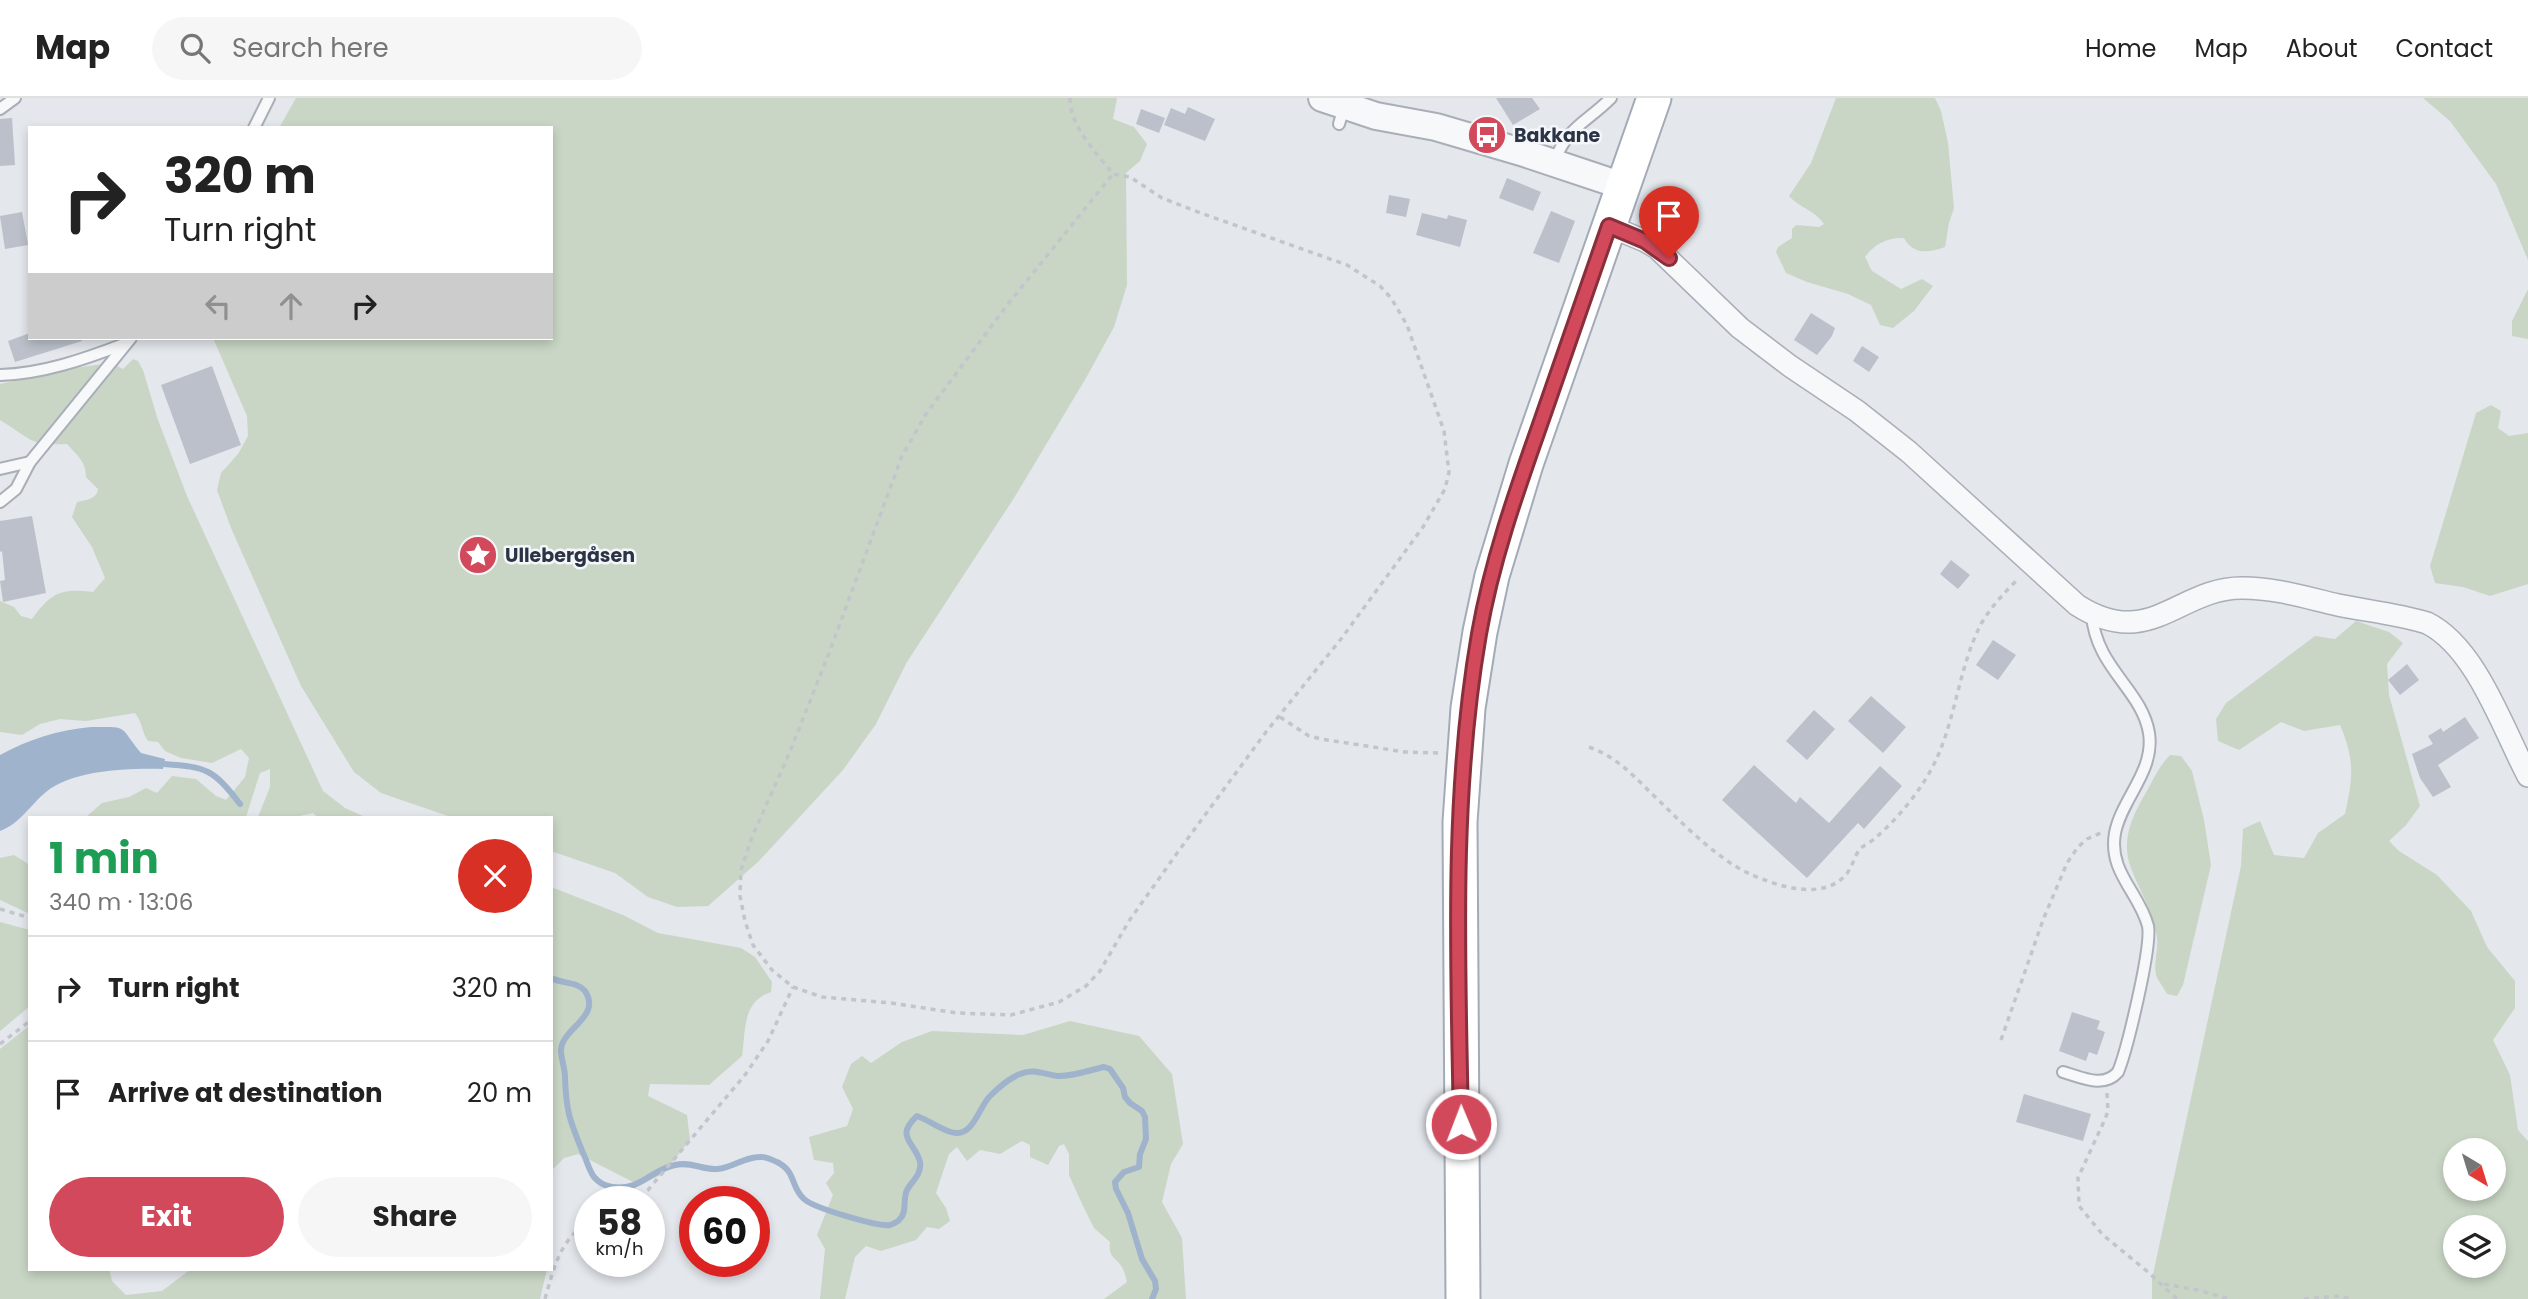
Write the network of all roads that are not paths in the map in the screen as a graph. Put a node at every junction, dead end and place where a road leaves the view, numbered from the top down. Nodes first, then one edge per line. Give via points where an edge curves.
1 (15, 98) edge
2 (269, 98) edge
3 (1611, 98) edge
4 (1654, 98) edge
5 (0, 109) edge
6 (1335, 110) edge
7 (255, 126) edge
8 (1553, 164) junction
9 (1623, 186) junction
10 (1609, 226) junction
11 (128, 340) edge
12 (0, 375) edge
13 (30, 462) junction
14 (0, 469) edge
15 (0, 502) edge
16 (2092, 615) junction
17 (2528, 776) edge
18 (2063, 1072) dead end
19 (1463, 1299) edge

1 - 5 lane
2 - 7 lane
3 - 8 lane via 1569,134
4 - 9 main road
6 - 8 street via 1436,127
8 - 9 street
9 - 10 main road
10 - 16 street via 1663,253 1740,328 1884,431
10 - 19 main road via 1526,464 1479,632 1464,753 1459,896
11 - 12 lane via 86,359
11 - 13 lane
13 - 14 lane
13 - 15 lane via 16,489
16 - 17 street via 2146,620 2210,593 2242,587 2427,623 2450,638 2474,670
16 - 18 lane via 2098,643 2144,716 2150,736 2144,770 2115,831 2114,847 2118,870 2141,910 2149,935 2121,1066 2107,1081

